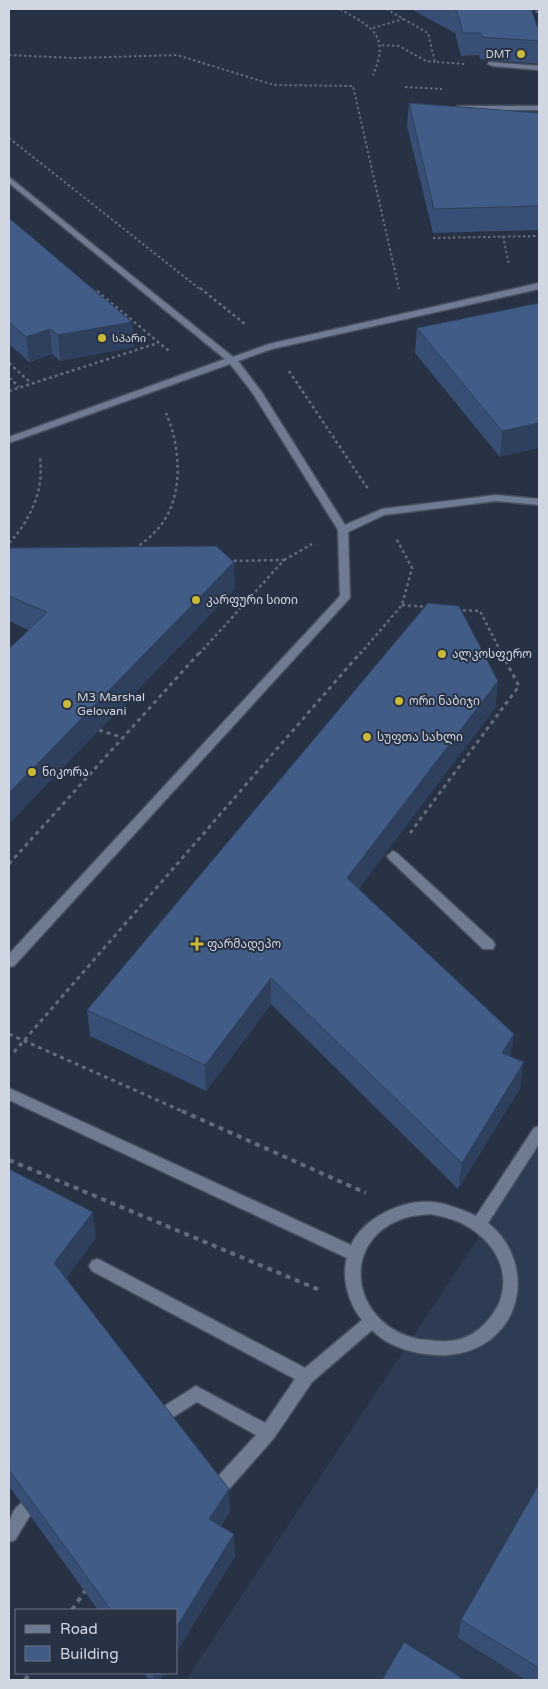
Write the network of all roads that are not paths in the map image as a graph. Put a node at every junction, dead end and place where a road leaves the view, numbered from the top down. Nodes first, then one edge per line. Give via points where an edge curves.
1 (492, 64) edge
2 (539, 68) edge
3 (460, 108) edge
4 (539, 108) edge
5 (9, 179) edge
6 (539, 286) edge
7 (232, 360) junction
8 (9, 440) edge
9 (539, 502) edge
10 (343, 530) junction
11 (393, 856) road end
12 (488, 945) dead end
13 (9, 962) edge
14 (9, 1094) edge
15 (539, 1132) edge
16 (479, 1224) junction
17 (354, 1254) junction
18 (97, 1266) dead end
19 (371, 1322) junction
20 (306, 1377) junction
21 (159, 1418) edge
22 (268, 1433) junction
23 (216, 1492) edge
24 (26, 1509) edge
25 (9, 1534) edge

1 - 2 street
3 - 4 street
5 - 7 street
6 - 7 street via 269,347
7 - 8 street
7 - 10 street via 262,399
9 - 10 street via 496,498 382,512
10 - 13 street via 346,597
11 - 12 street
14 - 17 street
15 - 16 street
16 - 17 street via 456,1213 406,1211 383,1220 366,1235
16 - 19 street via 494,1237 504,1252 511,1270 512,1288 508,1306 499,1321 485,1334 467,1344 447,1349 426,1349 386,1335
17 - 19 street via 352,1290 359,1307
18 - 20 street
19 - 20 street
20 - 22 street
21 - 22 street via 196,1393
22 - 23 street
24 - 25 street

